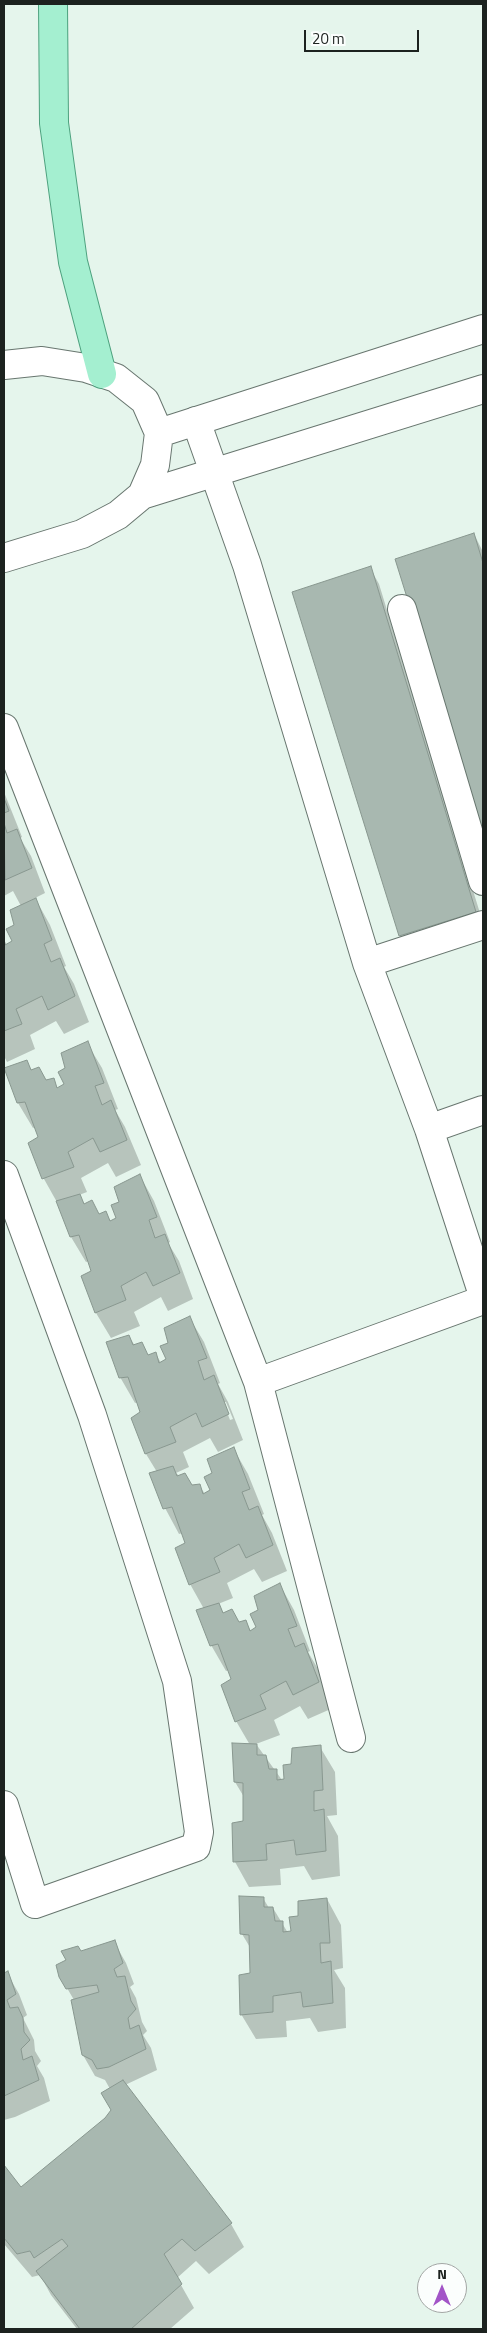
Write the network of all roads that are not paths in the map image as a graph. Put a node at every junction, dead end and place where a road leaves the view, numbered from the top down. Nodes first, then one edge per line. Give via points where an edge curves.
1 (53, 4) edge
2 (483, 329) edge
3 (4, 365) edge
4 (102, 374) junction
5 (483, 389) edge
6 (196, 421) junction
7 (159, 433) junction
8 (214, 471) junction
9 (142, 494) junction
10 (4, 558) edge
11 (402, 609) dead end
12 (4, 728) edge
13 (483, 881) edge
14 (483, 925) edge
15 (367, 963) junction
16 (483, 1110) edge
17 (430, 1129) junction
18 (4, 1175) edge
19 (483, 1295) edge
20 (483, 1300) edge
21 (258, 1382) junction
22 (351, 1738) dead end
23 (4, 1805) edge

1 - 4 main road via 54,123 73,262
2 - 6 street
3 - 4 street via 42,362 86,368
4 - 7 street via 116,378 145,401
5 - 8 street
6 - 7 street
6 - 8 street
7 - 9 street via 155,465
8 - 9 street
8 - 15 street via 247,565
9 - 10 street via 118,515 82,534
11 - 13 street
12 - 21 street
14 - 15 street
15 - 17 street
16 - 17 street
17 - 19 street
18 - 23 street via 92,1415 178,1681 199,1832 196,1847 35,1904
20 - 21 street
21 - 22 street

